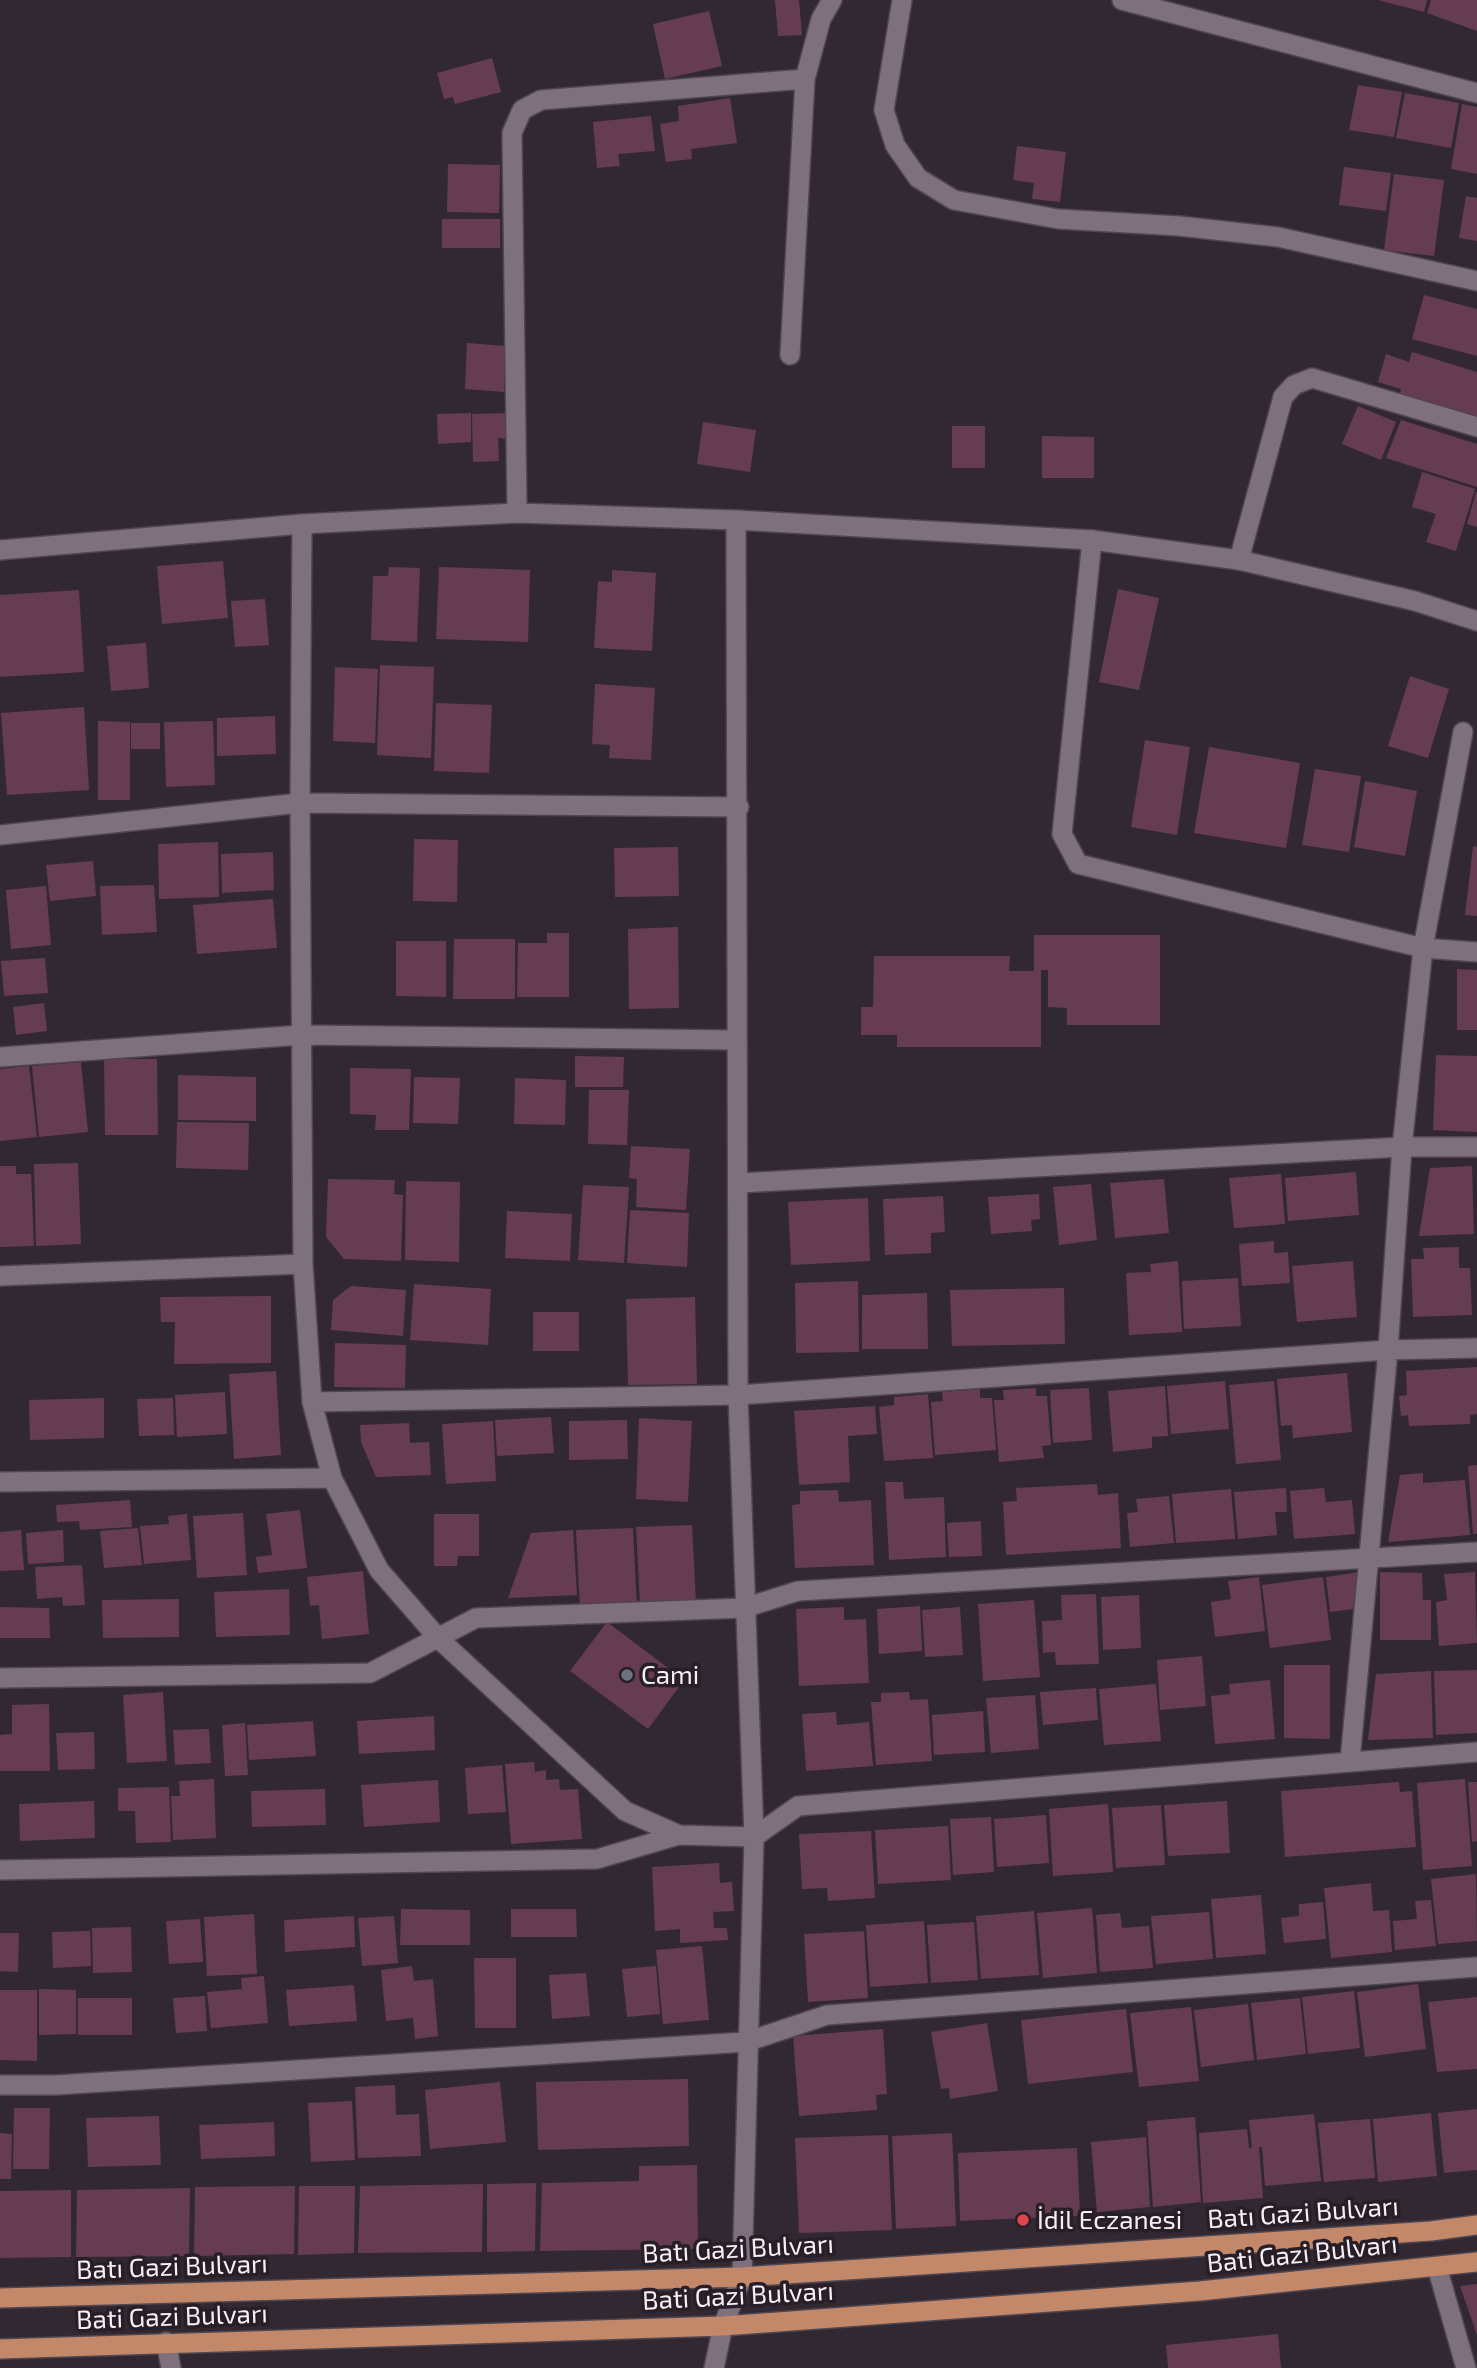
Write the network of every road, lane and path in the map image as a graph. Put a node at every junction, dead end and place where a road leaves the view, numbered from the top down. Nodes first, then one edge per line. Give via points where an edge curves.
1 (832, 0) edge
2 (902, 0) edge
3 (1122, 0) edge
4 (805, 79) junction
5 (1477, 93) edge
6 (1477, 281) edge
7 (790, 355) dead end
8 (1477, 427) edge
9 (517, 513) junction
10 (736, 520) junction
11 (302, 524) junction
12 (1091, 540) junction
13 (0, 550) edge
14 (1239, 560) junction
15 (1477, 621) edge
16 (1463, 732) dead end
17 (300, 803) junction
18 (738, 807) junction
19 (0, 835) edge
20 (1423, 948) junction
21 (1477, 952) edge
22 (301, 1035) junction
23 (737, 1040) junction
24 (0, 1057) edge
25 (1402, 1147) junction
26 (1477, 1147) edge
27 (739, 1183) junction
28 (303, 1264) junction
29 (0, 1276) edge
30 (1477, 1348) edge
31 (1388, 1350) junction
32 (738, 1395) junction
33 (312, 1402) junction
34 (332, 1478) junction
35 (0, 1482) edge
36 (1477, 1552) edge
37 (1368, 1558) junction
38 (744, 1608) junction
39 (439, 1639) junction
40 (0, 1678) edge
41 (1477, 1752) edge
42 (1350, 1761) junction
43 (679, 1835) junction
44 (754, 1837) junction
45 (0, 1870) edge
46 (1477, 1968) edge
47 (747, 2042) junction
48 (0, 2085) edge
49 (1477, 2225) edge
50 (1477, 2262) edge
51 (1437, 2267) junction
52 (742, 2277) junction
53 (0, 2298) edge
54 (723, 2326) junction
55 (166, 2342) junction
56 (0, 2349) edge
57 (172, 2368) edge
58 (714, 2368) edge
59 (1466, 2368) edge

1 - 4 street via 821,19
2 - 6 street via 884,110 895,145 918,178 954,200 1058,219 1278,237
3 - 5 street
4 - 7 street
4 - 9 street via 541,100 522,110 512,133
8 - 14 street via 1312,378 1294,385 1283,397
9 - 10 street
9 - 11 street
10 - 12 street
10 - 18 street
11 - 13 street
11 - 17 street
12 - 14 street
12 - 20 street via 1062,834 1078,864
14 - 15 street via 1415,601
16 - 20 street
17 - 18 street
17 - 19 street
17 - 22 street
18 - 23 street
20 - 21 street
20 - 25 street
22 - 23 street
22 - 24 street
22 - 28 street
23 - 27 street
25 - 26 street
25 - 27 street
25 - 31 street
27 - 32 street
28 - 29 street
28 - 33 street
30 - 31 street
31 - 32 street
31 - 37 street
32 - 33 street
32 - 38 street
33 - 34 street
34 - 35 street
34 - 39 street via 379,1570
36 - 37 street
37 - 38 street via 798,1591
37 - 42 street
38 - 39 street via 476,1618
38 - 44 street
39 - 40 street via 370,1673
39 - 43 street via 625,1811
41 - 42 street
42 - 44 street via 797,1806
43 - 44 street
43 - 45 street via 597,1859
44 - 47 street
46 - 47 street via 827,2015
47 - 48 street
47 - 52 street
49 - 52 main road, Batı Gazi Bulvarı
50 - 51 main road, Bati Gazi Bulvarı
51 - 54 main road, Bati Gazi Bulvarı via 1200,2291
51 - 59 street
52 - 53 main road, Batı Gazi Bulvarı
52 - 54 street
54 - 55 main road, Bati Gazi Bulvarı
54 - 58 street
55 - 56 main road, Bati Gazi Bulvarı
55 - 57 street

